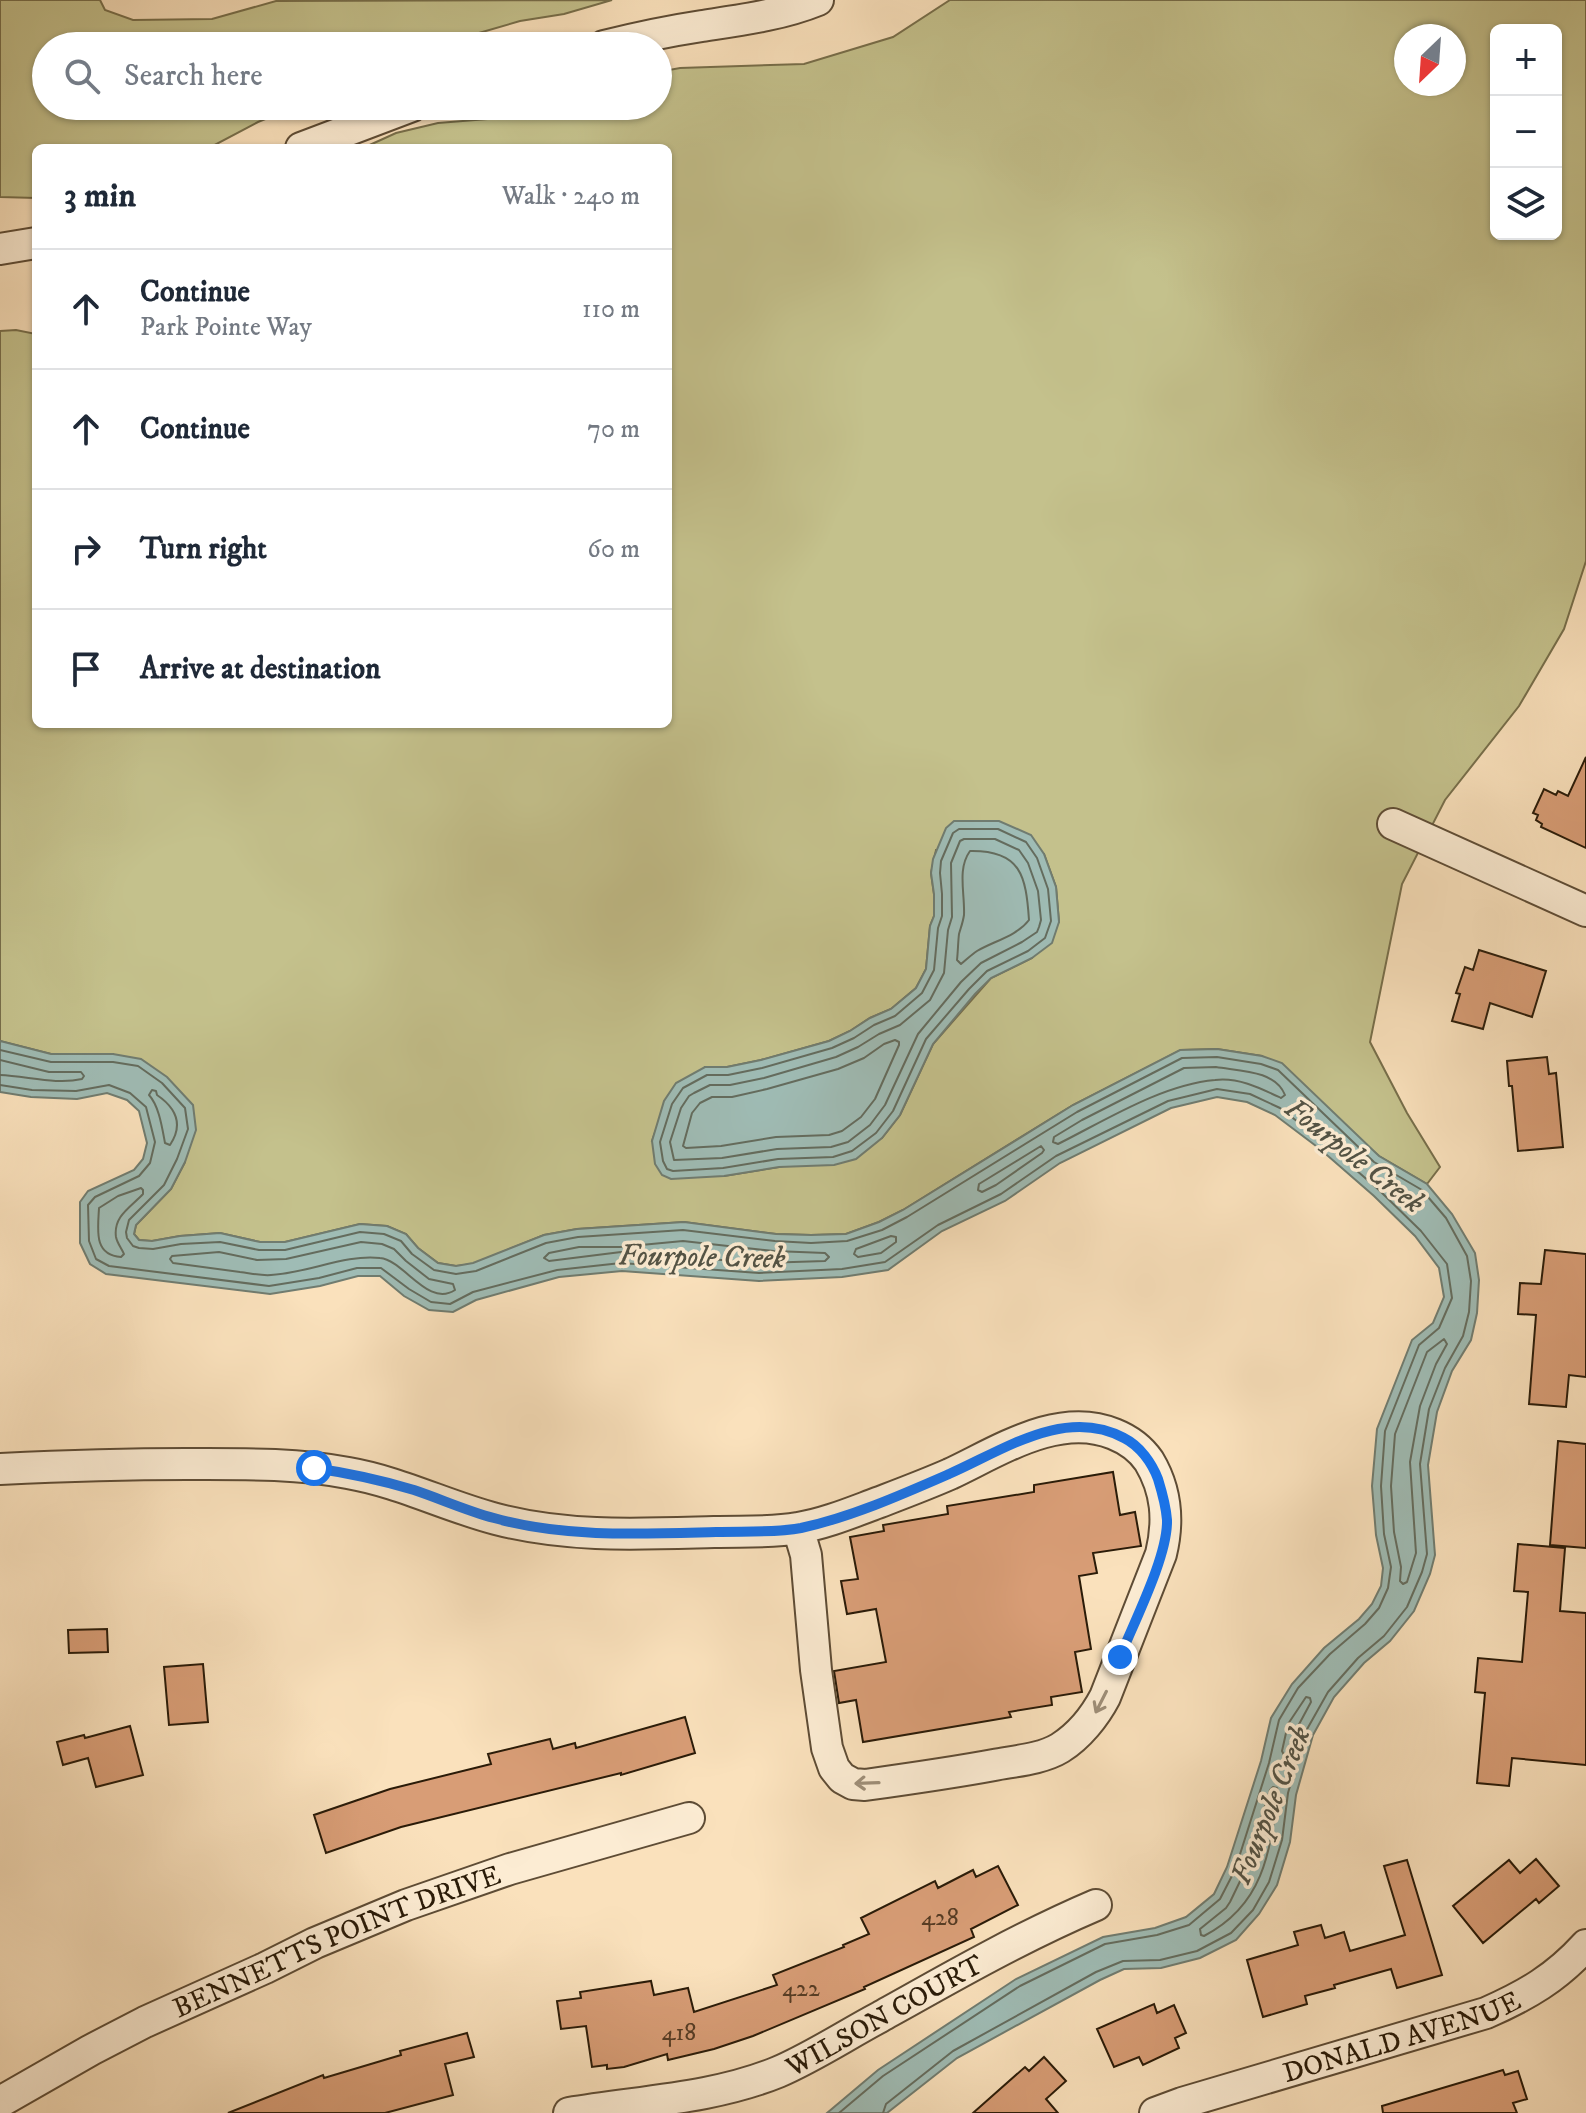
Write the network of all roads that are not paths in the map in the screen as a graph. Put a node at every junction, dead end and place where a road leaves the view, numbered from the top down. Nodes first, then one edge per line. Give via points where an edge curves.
1 (818, 0) edge
2 (672, 32) edge
3 (375, 120) edge
4 (312, 144) edge
5 (32, 244) edge
6 (0, 249) edge
7 (1393, 824) dead end
8 (1586, 911) edge
9 (0, 1469) edge
10 (798, 1528) junction
11 (689, 1818) dead end
12 (1096, 1905) dead end
13 (1586, 1945) edge
14 (0, 2102) edge
15 (569, 2113) edge
16 (1155, 2113) edge

1 - 2 street via 752,19
3 - 4 street
5 - 6 street
7 - 8 street
9 - 10 street via 241,1464 314,1468 384,1481 494,1518 566,1532
10 -> 10 street via 918,1487 1044,1432 1079,1426 1104,1429 1143,1452 1155,1472 1167,1518 1161,1554 1105,1697 1069,1741 1047,1754 1011,1762 865,1785 842,1778 827,1748 806,1555
11 - 14 street, BENNETTS POINT DRIVE via 406,1905 145,2022
12 - 15 street, WILSON COURT via 1009,1945 779,2072 698,2095
13 - 16 street, DONALD AVENUE via 1553,1977 1486,2013

